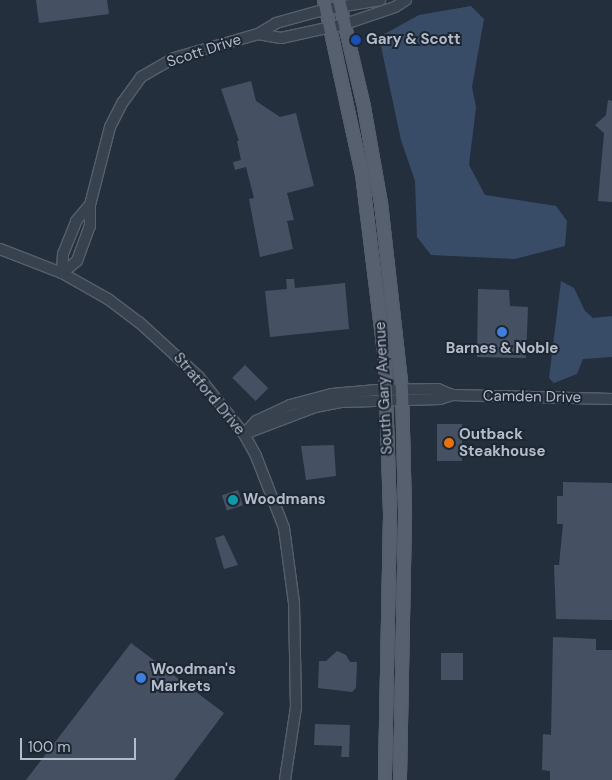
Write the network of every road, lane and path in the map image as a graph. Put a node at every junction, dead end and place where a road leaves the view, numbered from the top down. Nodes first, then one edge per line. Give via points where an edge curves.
1 (380, 0) edge
2 (406, 0) edge
3 (340, 3) edge
4 (326, 5) edge
5 (345, 24) junction
6 (331, 27) junction
7 (258, 34) junction
8 (90, 205) junction
9 (0, 249) edge
10 (62, 273) junction
11 (387, 395) junction
12 (402, 395) junction
13 (612, 398) edge
14 (244, 434) junction
15 (286, 780) edge
16 (385, 780) edge
17 (400, 780) edge

1 - 3 street, Scott Drive
2 - 5 street, Scott Drive
3 - 4 street, Scott Drive
3 - 5 main road, South Gary Avenue
4 - 6 main road, South Gary Avenue
4 - 7 street, Scott Drive via 276,23
5 - 6 street, Scott Drive
5 - 12 main road, South Gary Avenue via 382,203
6 - 7 street, Scott Drive via 281,38
6 - 11 main road, South Gary Avenue via 367,206
7 - 8 street, Scott Drive via 174,58 141,77 122,102 110,127
8 - 10 street, Scott Drive via 76,221 63,254
8 - 10 street, Scott Drive via 90,226 77,261
9 - 10 street, Stratford Drive
10 - 14 street, Stratford Drive via 113,302 172,350
11 - 12 street, Camden Drive
11 - 14 street, Camden Drive via 315,407
11 - 16 main road, South Gary Avenue via 390,516
12 - 13 street, Camden Drive via 438,390 452,395
12 - 17 main road, South Gary Avenue via 405,533
14 - 15 street, Stratford Drive via 277,508 292,586 296,707

